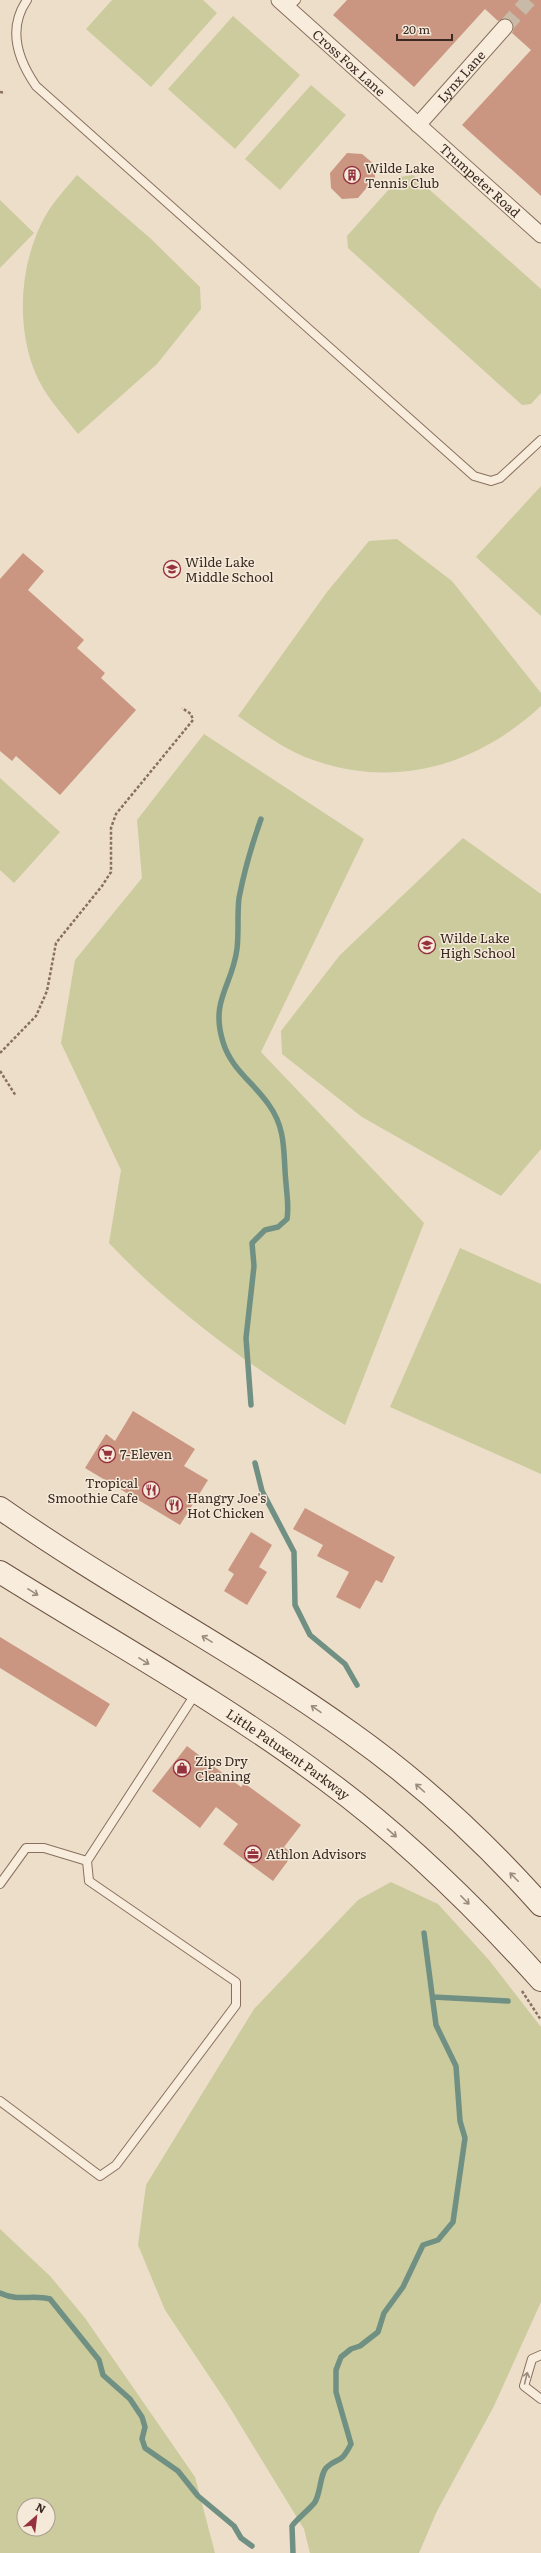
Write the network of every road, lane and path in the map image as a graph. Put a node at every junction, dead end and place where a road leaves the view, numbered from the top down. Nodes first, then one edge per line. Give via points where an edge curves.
1 (27, 0) edge
2 (288, 3) edge
3 (505, 27) tunnel mouth
4 (0, 92) edge
5 (5, 93) dead end
6 (418, 125) junction
7 (541, 235) edge
8 (541, 440) edge
9 (182, 708) dead end
10 (0, 1053) edge
11 (0, 1071) edge
12 (16, 1096) dead end
13 (0, 1508) edge
14 (0, 1572) edge
15 (196, 1693) junction
16 (87, 1861) junction
17 (0, 1884) edge
18 (541, 1905) edge
19 (541, 1980) edge
20 (520, 1988) dead end
21 (541, 2020) edge
22 (0, 2101) edge
23 (541, 2355) edge
24 (541, 2399) edge

1 - 8 lane via 21,8 17,27 17,48 23,67 36,86 474,476 491,482 500,478
2 - 6 street, Cross Fox Lane
3 - 6 street, Lynx Lane
4 - 5 path
6 - 7 street, Trumpeter Road
9 - 10 path via 191,714 193,720 116,814 111,828 111,872 56,943 47,991 36,1016
11 - 12 path
18 -> 13 main road via 474,1836 413,1782 352,1734 280,1684 41,1537
14 -> 15 main road, Little Patuxent Parkway
15 - 16 lane
15 -> 19 main road, Little Patuxent Parkway via 326,1780 378,1821 437,1872
16 - 17 lane via 44,1848 26,1848
16 - 22 lane via 89,1881 236,1982 236,2005 116,2166 100,2176
20 - 21 path
24 -> 23 lane via 524,2386 532,2359

